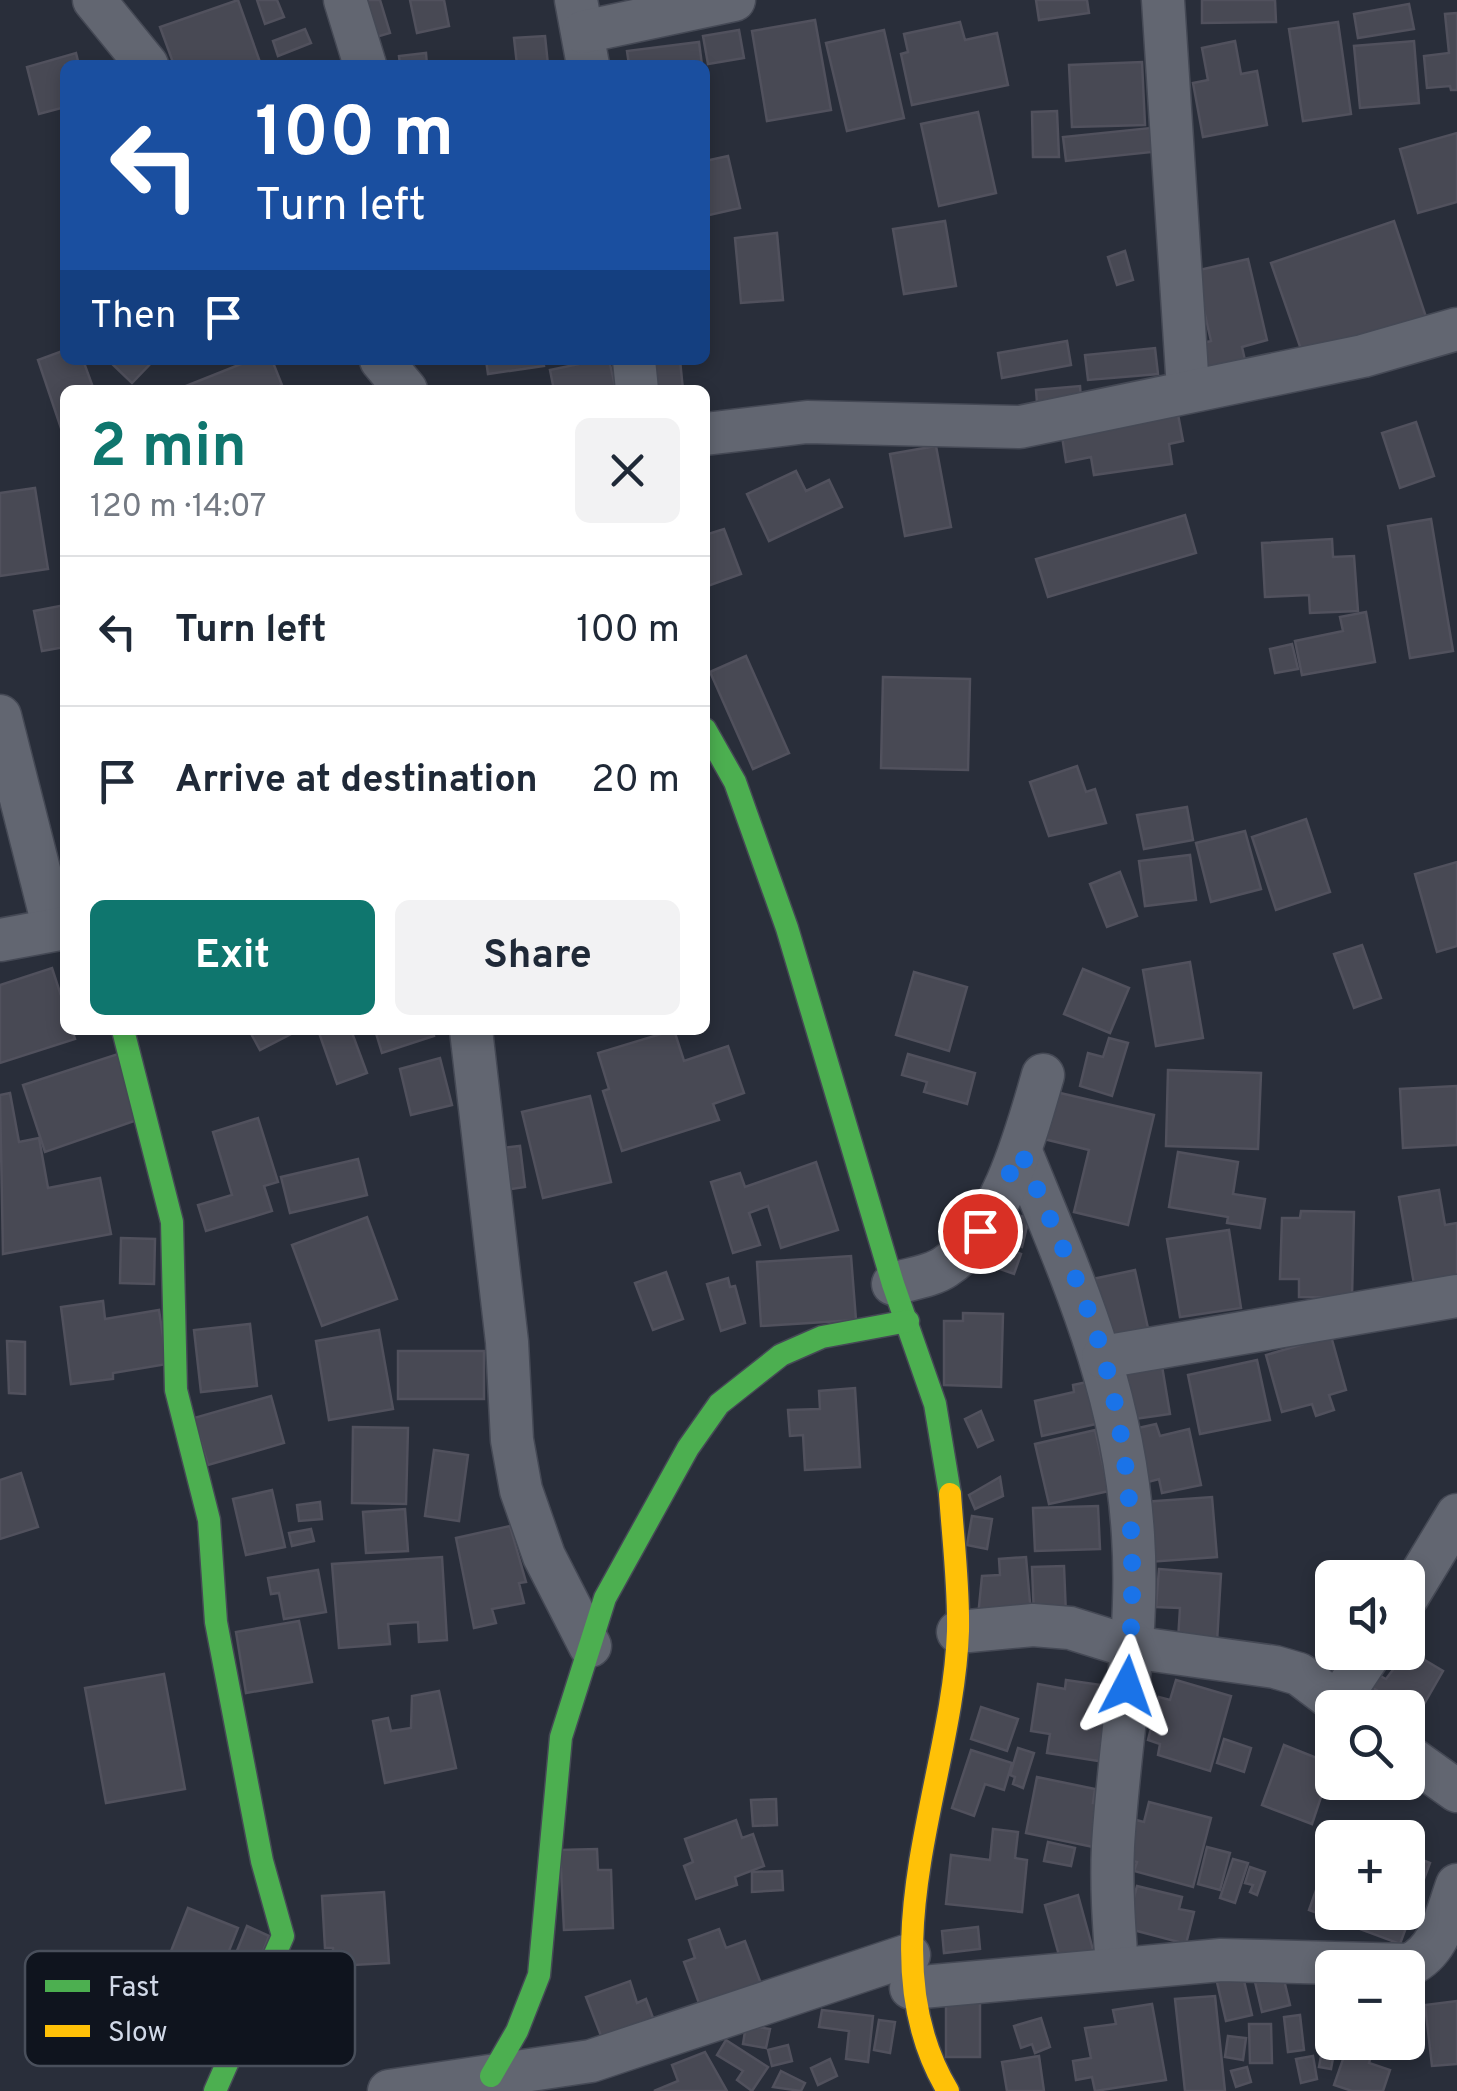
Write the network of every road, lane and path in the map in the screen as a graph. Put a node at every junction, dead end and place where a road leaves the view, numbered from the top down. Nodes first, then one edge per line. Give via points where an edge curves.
1 (94, 0) edge
2 (345, 0) edge
3 (734, 0) edge
4 (1163, 0) edge
5 (582, 32) edge
6 (143, 60) edge
7 (363, 60) edge
8 (1457, 329) edge
9 (386, 365) edge
10 (402, 385) edge
11 (1188, 390) junction
12 (710, 433) edge
13 (0, 716) edge
14 (710, 738) edge
15 (59, 929) edge
16 (0, 940) edge
17 (125, 1035) edge
18 (471, 1035) edge
19 (1042, 1075) dead end
20 (1021, 1152) junction
21 (1457, 1296) edge
22 (901, 1303) junction
23 (1103, 1358) junction
24 (1452, 1532) edge
25 (1425, 1571) edge
26 (958, 1632) junction
27 (590, 1646) junction
28 (1131, 1647) junction
29 (1321, 1690) edge
30 (1425, 1768) edge
31 (1457, 1790) edge
32 (1457, 1884) edge
33 (276, 1951) edge
34 (1117, 1967) junction
35 (910, 1971) junction
36 (226, 2066) edge
37 (491, 2076) junction
38 (215, 2091) edge
39 (389, 2091) edge
40 (948, 2091) edge

1 - 6 street
2 - 7 street
3 - 5 street
4 - 11 street
8 - 11 street via 1363,356
9 - 10 street
11 - 12 street via 1020,427 806,422
13 - 15 street
14 - 22 street via 735,782 787,928
15 - 16 street
17 - 33 street via 172,1222 176,1390 209,1520 216,1622 283,1936
18 - 27 street via 521,1490 544,1556
19 - 20 street
20 - 22 street via 980,1231
20 - 23 street
21 - 23 street
22 - 26 street via 950,1470
22 - 27 street via 794,1348 719,1404 605,1598
23 - 28 street via 1134,1539
24 - 25 street
26 - 28 street via 1070,1628
26 - 35 street
27 - 37 street via 561,1737 539,1975
28 - 29 street via 1275,1667
28 - 34 street via 1113,1843
30 - 31 street
32 - 34 street via 1435,1944 1409,1964 1221,1960
34 - 35 street
35 - 37 street via 694,2023 591,2062
35 - 40 street via 926,2050
36 - 38 street
37 - 39 street

